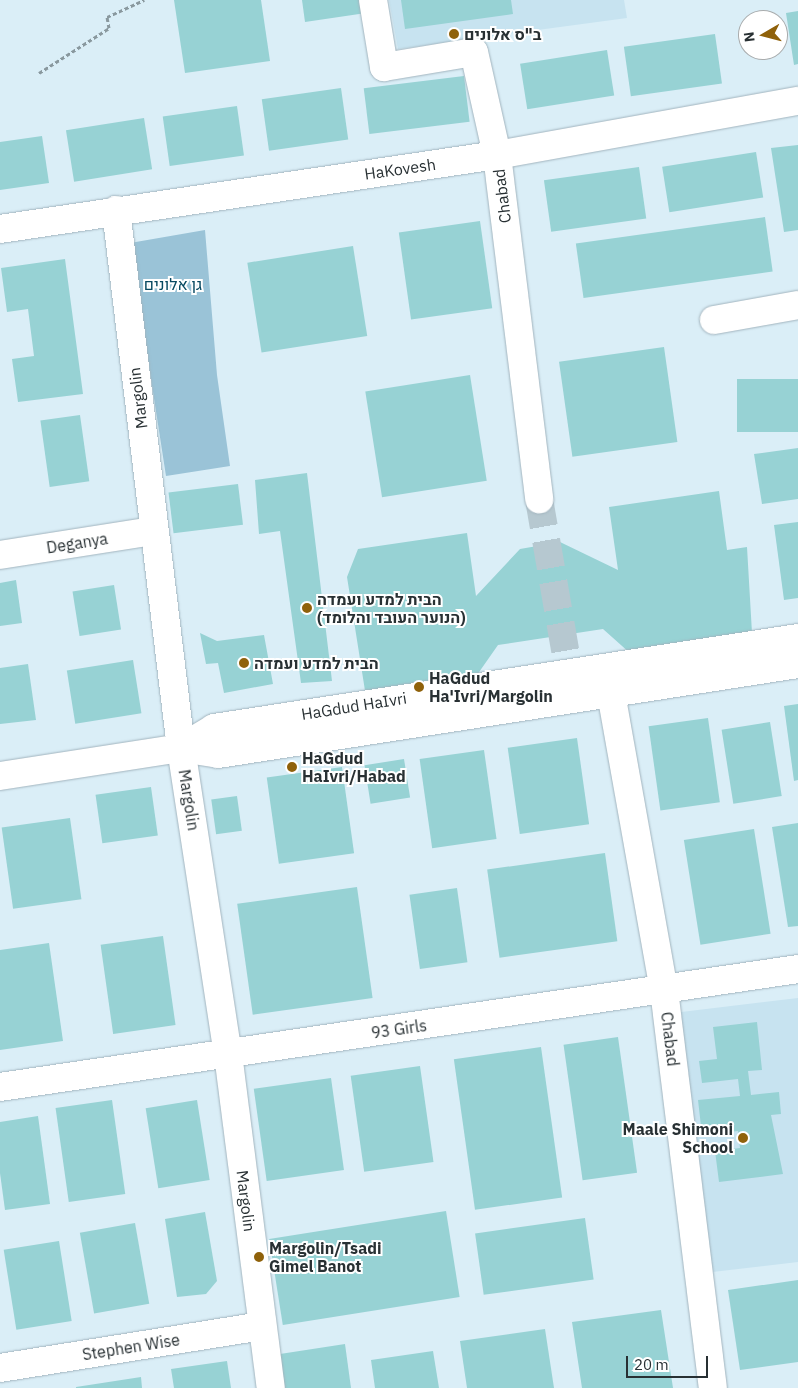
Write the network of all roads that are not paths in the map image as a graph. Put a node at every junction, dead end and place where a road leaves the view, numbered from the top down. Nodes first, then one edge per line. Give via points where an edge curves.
1 (373, 0) edge
2 (798, 101) edge
3 (497, 155) junction
4 (116, 210) junction
5 (0, 229) edge
6 (798, 305) edge
7 (714, 320) dead end
8 (539, 499) tunnel mouth
9 (154, 531) junction
10 (0, 555) edge
11 (798, 638) edge
12 (798, 664) edge
13 (611, 693) junction
14 (181, 748) junction
15 (0, 776) edge
16 (798, 970) edge
17 (664, 990) junction
18 (228, 1054) junction
19 (0, 1087) edge
20 (262, 1326) junction
21 (0, 1368) edge
22 (271, 1388) edge
23 (713, 1388) edge

1 - 3 street, Chabad via 384,67 474,52
2 - 3 street, HaKovesh
3 - 4 street, HaKovesh
3 - 8 street, Chabad
4 - 5 street, HaKovesh
4 - 9 street, Margolin
6 - 7 street
9 - 10 street, Deganya
9 - 14 street, Margolin
11 - 14 street, HaGdud HaIvri via 214,728
12 - 13 street, HaGdud HaIvri
13 - 14 street, HaGdud HaIvri via 218,754
13 - 17 street, Chabad
14 - 15 street, HaGdud HaIvri
14 - 18 street, Margolin
16 - 17 street, 93 Girls
17 - 18 street, 93 Girls
17 - 23 street, Chabad
18 - 19 street, 93 Girls
18 - 20 street, Margolin
20 - 21 street, Stephen Wise
20 - 22 street, Margolin

